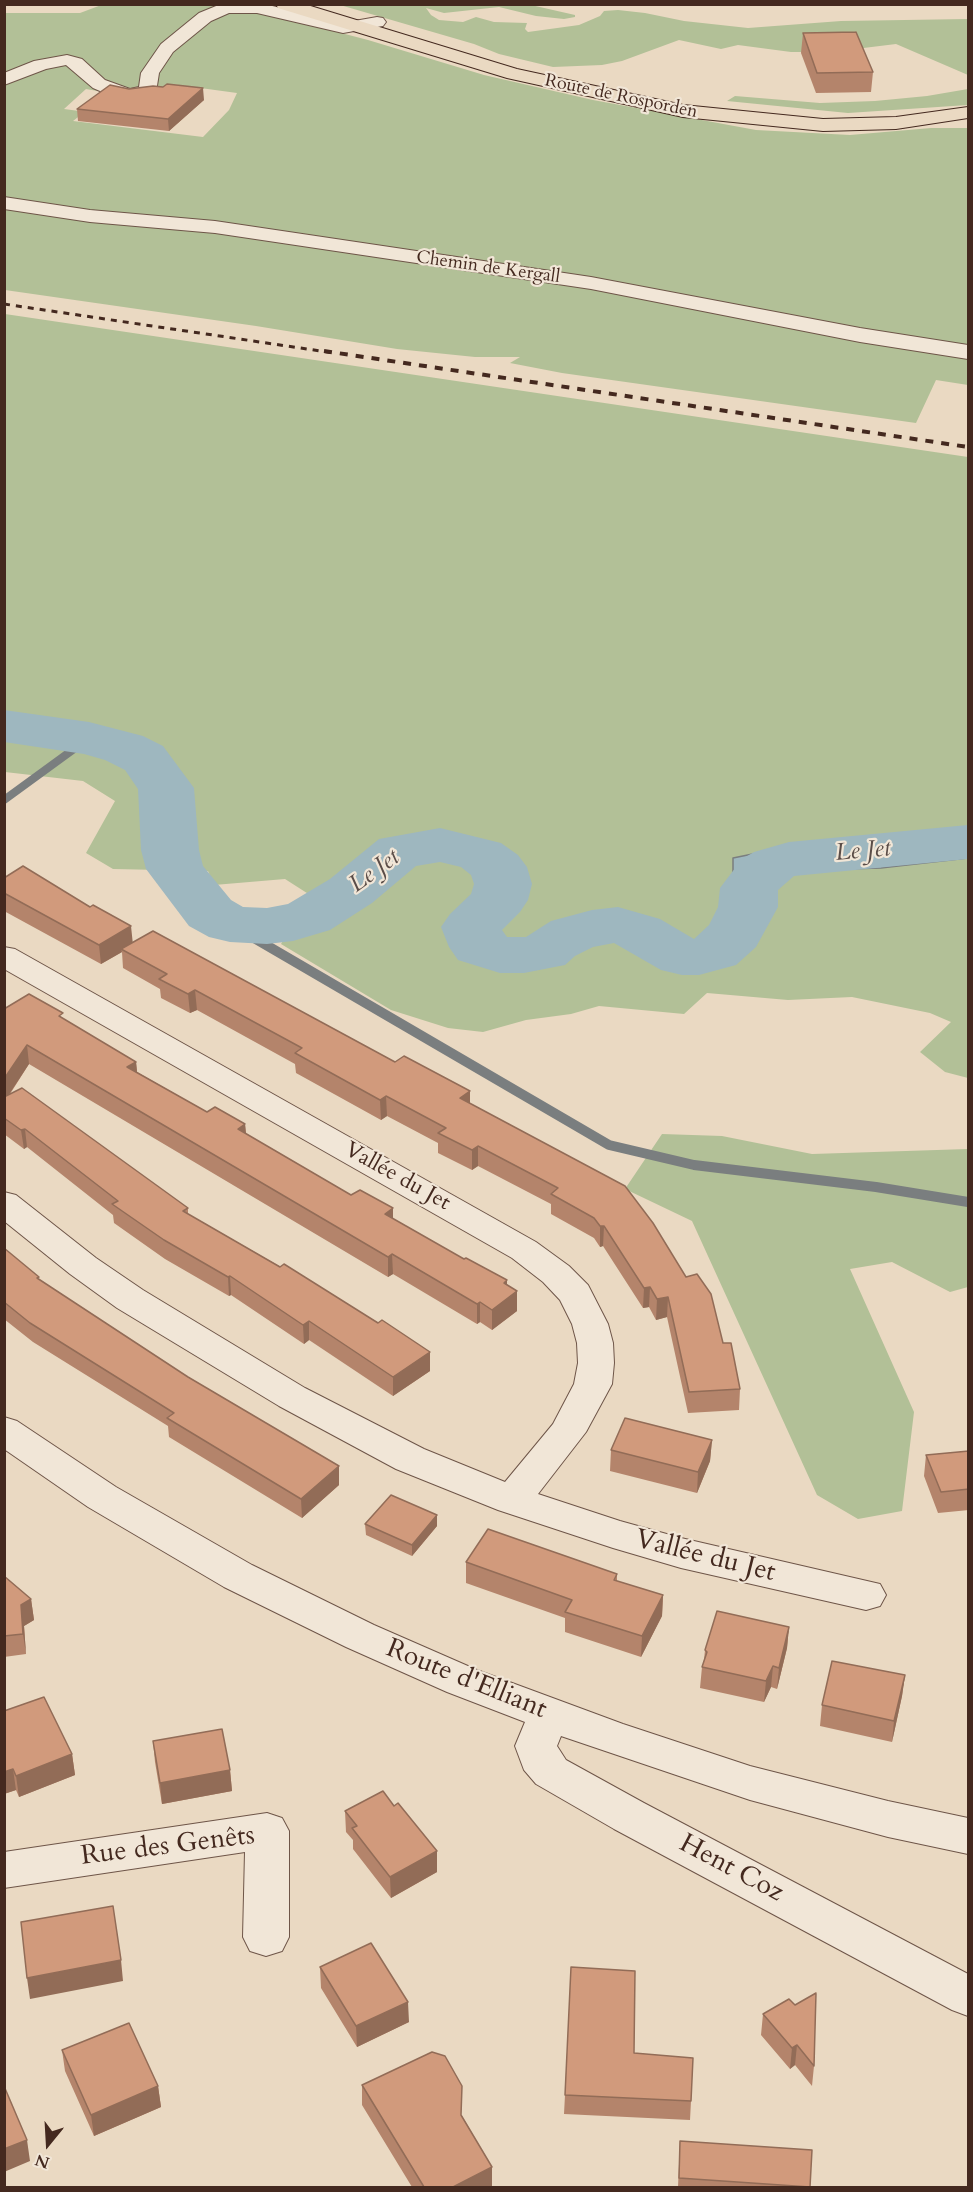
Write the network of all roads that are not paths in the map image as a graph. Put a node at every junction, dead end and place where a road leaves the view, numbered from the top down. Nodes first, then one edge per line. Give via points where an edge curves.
1 (284, 4) edge
2 (322, 4) edge
3 (227, 6) edge
4 (377, 22) junction
5 (357, 27) junction
6 (4, 80) edge
7 (969, 112) edge
8 (4, 203) edge
9 (969, 352) edge
10 (4, 956) edge
11 (4, 1203) edge
12 (12, 1446) edge
13 (512, 1500) junction
14 (866, 1595) dead end
15 (549, 1714) junction
16 (969, 1836) edge
17 (4, 1870) edge
18 (266, 1937) dead end
19 (969, 1996) edge

1 - 5 main road, Route de Rosporden
2 - 4 main road, Route de Rosporden
3 - 5 street via 257,8 335,27
3 - 6 street via 205,16 167,48 150,73 147,92 113,90 67,60 39,65
4 - 5 street
4 - 7 main road, Route de Rosporden via 539,69 725,107 849,116
5 - 7 main road, Route de Rosporden via 513,74 704,114 798,124 863,125 923,121
8 - 9 street, Chemin de Kergall via 90,216 215,227 591,283
10 - 13 street, Vallée du Jet via 507,1239 556,1274 575,1294 595,1343 593,1384 567,1432
11 - 13 street, Vallée du Jet via 130,1299 292,1397 392,1451
12 - 15 street, Route d'Elliant via 238,1576 360,1636
13 - 14 street, Vallée du Jet via 647,1544
15 - 16 street, Route d'Elliant via 750,1783
15 - 19 street, Hent Coz via 536,1746 539,1758 551,1772
17 - 18 street, Rue des Genêts via 267,1831

